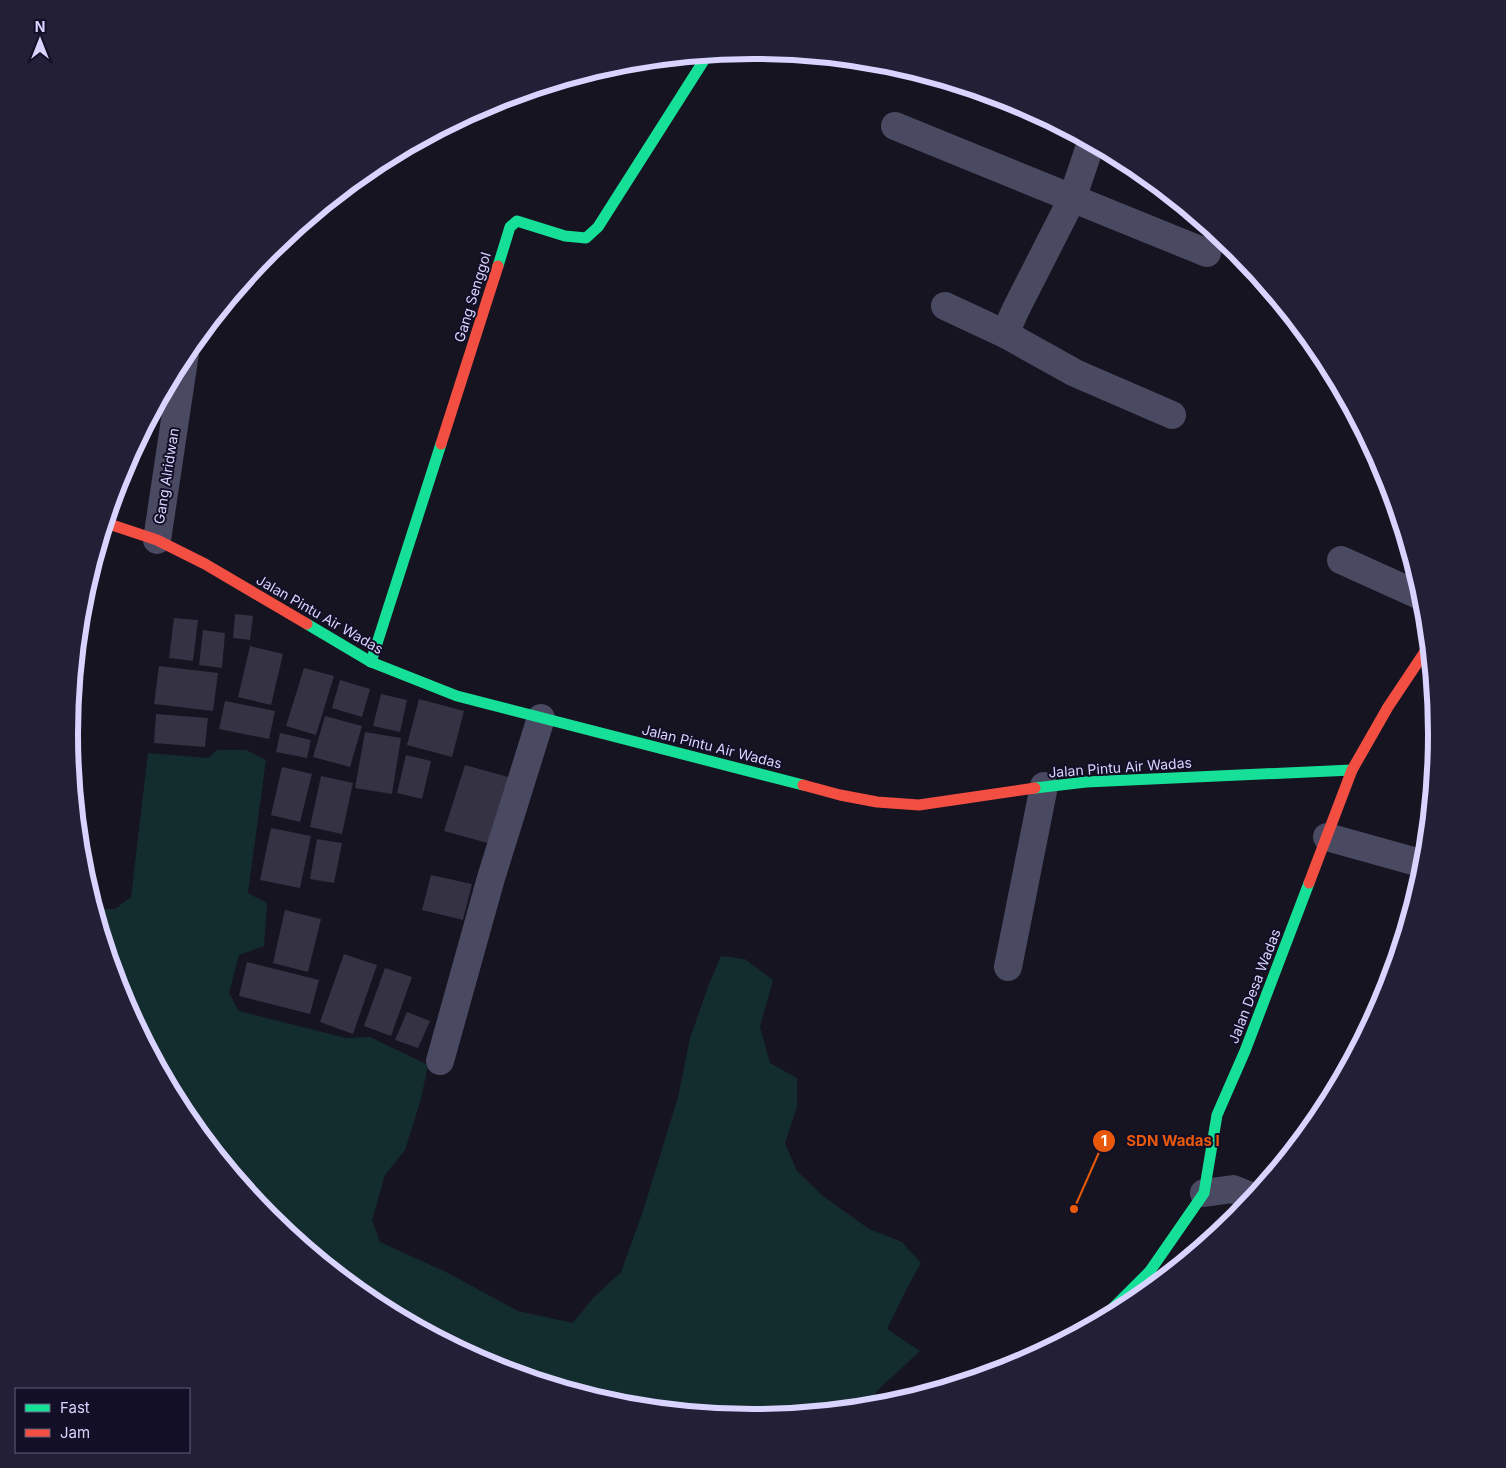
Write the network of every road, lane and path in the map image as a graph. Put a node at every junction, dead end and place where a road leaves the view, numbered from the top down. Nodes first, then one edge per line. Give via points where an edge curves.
1 (704, 61) edge
2 (895, 126) dead end
3 (1089, 148) edge
4 (1072, 198) junction
5 (1207, 253) dead end
6 (945, 306) dead end
7 (1005, 334) junction
8 (182, 375) edge
9 (1172, 415) dead end
10 (112, 525) edge
11 (157, 540) junction
12 (1341, 560) dead end
13 (1413, 592) edge
14 (1423, 655) edge
15 (371, 662) junction
16 (541, 718) junction
17 (1352, 770) junction
18 (1044, 786) junction
19 (1327, 837) junction
20 (1416, 862) edge
21 (1008, 968) dead end
22 (440, 1061) dead end
23 (1204, 1193) junction
24 (1246, 1195) edge
25 (1122, 1299) edge

1 - 15 main road, Gang Senggol via 598,227 586,238 565,236 517,221 510,227
2 - 4 street
3 - 4 street
4 - 5 street
4 - 7 street
6 - 7 street
7 - 9 street via 1075,373
8 - 11 street, Gang Alridwan
10 - 11 main road, Jalan Pintu Air Wadas
11 - 15 main road, Jalan Pintu Air Wadas via 205,564
12 - 13 street
14 - 17 main road, Jalan Desa Wadas
15 - 16 main road, Jalan Pintu Air Wadas via 457,696
16 - 18 main road, Jalan Pintu Air Wadas via 877,802 919,805
16 - 22 street via 490,878
17 - 18 main road, Jalan Pintu Air Wadas
17 - 19 main road, Jalan Desa Wadas
18 - 21 street
19 - 20 street
19 - 23 main road, Jalan Desa Wadas via 1217,1115
23 - 24 street via 1233,1189
23 - 25 main road, Jalan Desa Wadas via 1150,1271

